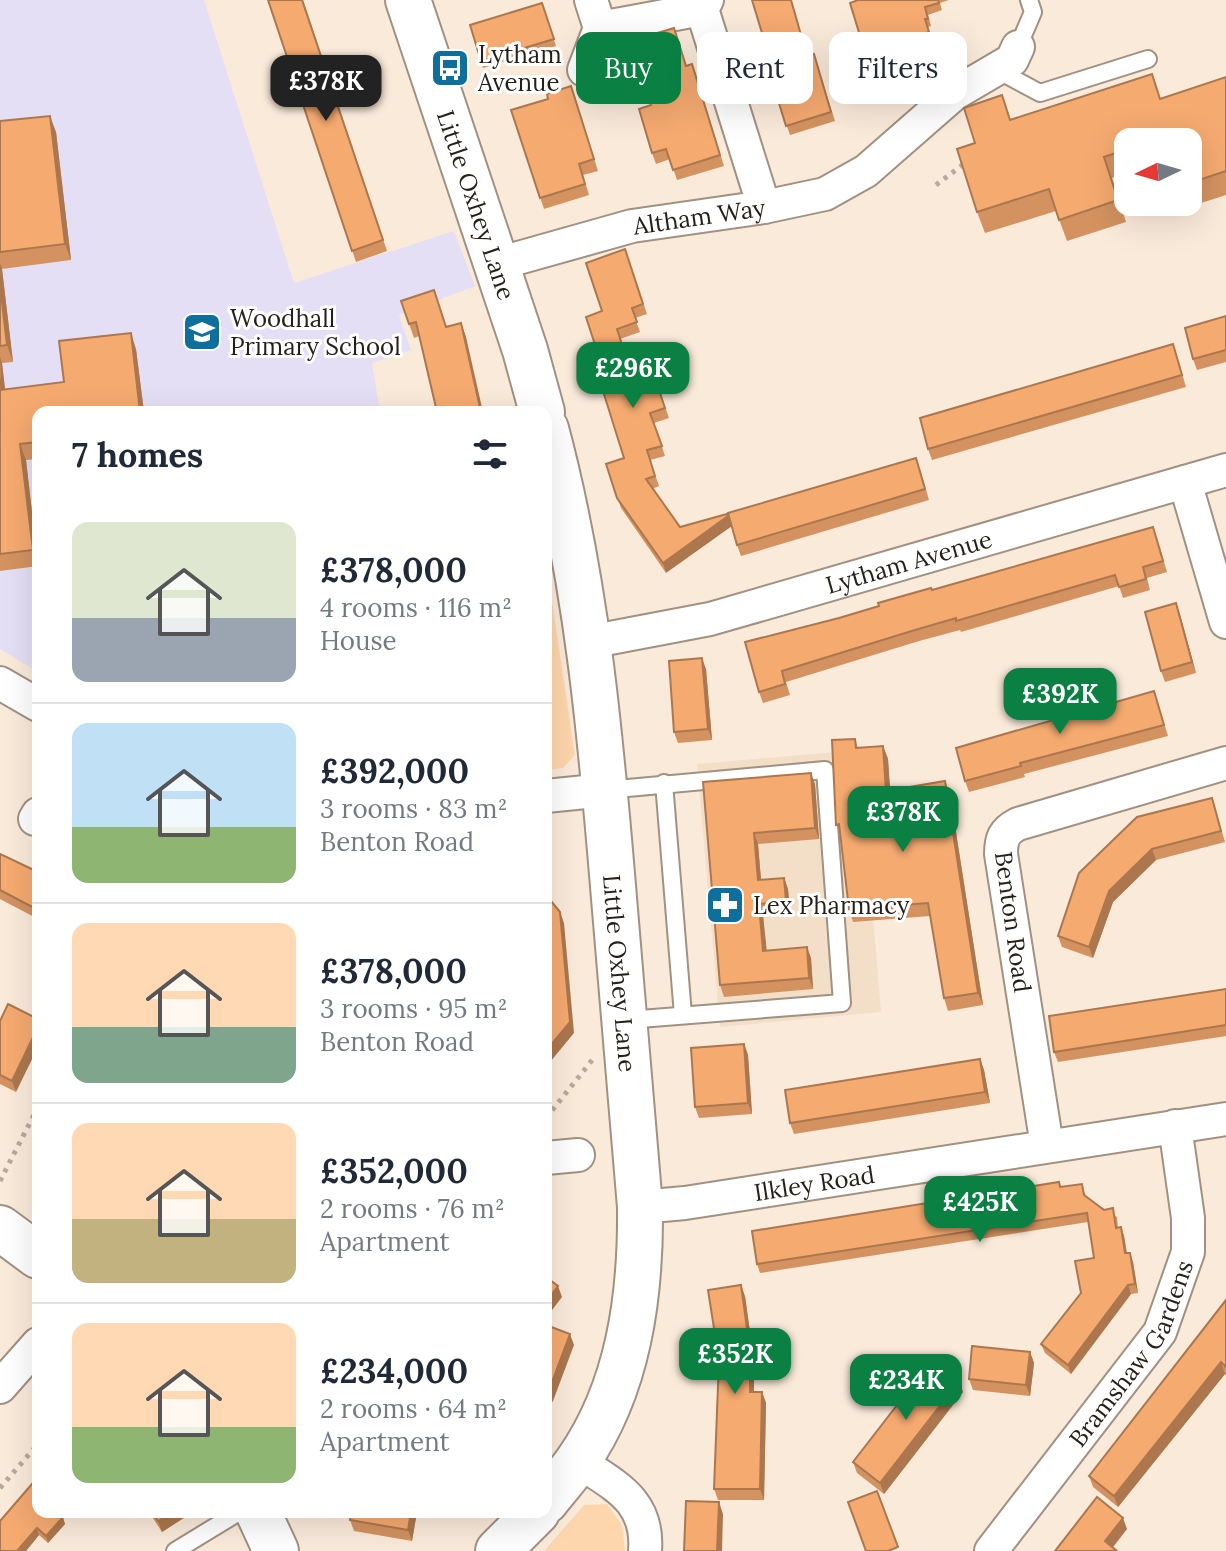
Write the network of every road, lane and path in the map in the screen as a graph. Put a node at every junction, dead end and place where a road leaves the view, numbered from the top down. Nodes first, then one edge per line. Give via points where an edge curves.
1 (408, 0) edge
2 (1029, 0) edge
3 (704, 4) edge
4 (596, 14) edge
5 (1008, 58) junction
6 (1148, 59) dead end
7 (977, 158) edge
8 (936, 185) dead end
9 (764, 207) junction
10 (497, 264) junction
11 (540, 406) edge
12 (552, 456) edge
13 (1226, 470) edge
14 (1185, 482) junction
15 (1226, 622) edge
16 (589, 642) junction
17 (0, 683) edge
18 (32, 702) edge
19 (1226, 763) edge
20 (664, 783) junction
21 (605, 790) junction
22 (552, 795) edge
23 (683, 1015) junction
24 (625, 1037) junction
25 (552, 1110) edge
26 (32, 1119) edge
27 (1226, 1119) edge
28 (1175, 1126) junction
29 (1047, 1146) junction
30 (0, 1181) edge
31 (640, 1207) junction
32 (0, 1228) edge
33 (32, 1252) edge
34 (32, 1351) edge
35 (0, 1387) edge
36 (32, 1451) edge
37 (578, 1461) junction
38 (0, 1488) edge
39 (552, 1494) edge
40 (229, 1518) edge
41 (261, 1518) edge
42 (531, 1518) edge
43 (175, 1551) edge
44 (276, 1551) edge
45 (498, 1551) edge
46 (645, 1551) edge
47 (991, 1551) edge

1 - 10 main road, Little Oxhey Lane
2 - 5 lane via 1033,12
3 - 4 street
3 - 9 street
5 - 6 lane via 1040,93
5 - 9 street, Altham Way via 954,94 866,171 825,194
7 - 8 path
9 - 10 street, Altham Way via 632,226
10 - 11 main road, Little Oxhey Lane
12 - 16 main road, Little Oxhey Lane
13 - 14 street, Lytham Avenue
14 - 15 street
14 - 16 street, Lytham Avenue via 710,619
16 - 21 main road, Little Oxhey Lane
17 - 18 street
19 - 29 street, Benton Road via 1018,824 1001,840
20 - 21 lane
20 - 23 lane
20 - 23 lane via 825,770 842,1003
21 - 22 street
21 - 24 main road, Little Oxhey Lane
23 - 24 lane
24 - 25 path via 595,1056
24 - 31 main road, Little Oxhey Lane
26 - 30 path
27 - 28 street, Ilkley Road
28 - 29 street, Ilkley Road
28 - 47 street, Bramshaw Gardens via 1188,1252 1160,1332
29 - 31 street, Ilkley Road
31 - 37 main road, Little Oxhey Lane via 637,1299 623,1363
32 - 33 main road
34 - 35 street
36 - 38 path
37 - 39 main road, Little Oxhey Lane
37 - 46 street via 637,1507 646,1529
40 - 43 lane
41 - 44 main road
42 - 45 main road

